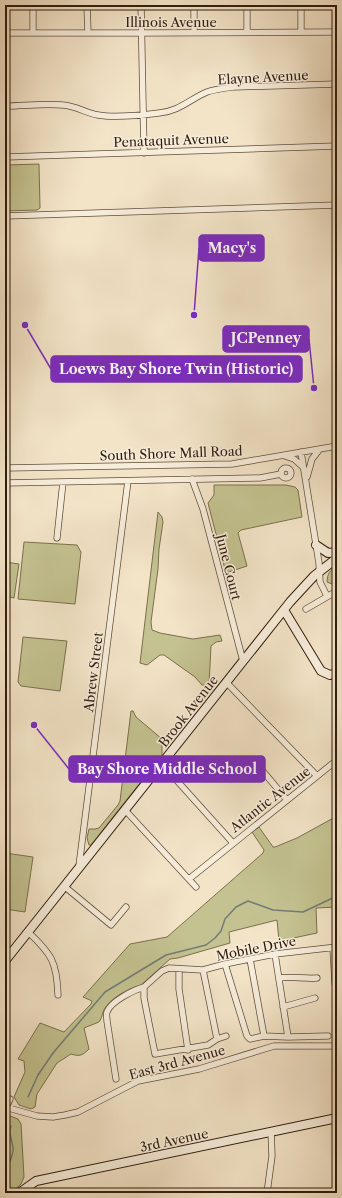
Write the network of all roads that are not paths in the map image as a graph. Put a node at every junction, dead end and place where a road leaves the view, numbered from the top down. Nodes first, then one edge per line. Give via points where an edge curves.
1 (33, 5) edge
2 (87, 5) edge
3 (141, 5) edge
4 (194, 5) edge
5 (247, 5) edge
6 (301, 5) edge
7 (5, 32) edge
8 (33, 32) junction
9 (247, 32) junction
10 (301, 32) junction
11 (337, 32) edge
12 (88, 33) junction
13 (141, 33) junction
14 (194, 33) junction
15 (337, 84) edge
16 (5, 106) edge
17 (143, 114) junction
18 (337, 146) edge
19 (144, 153) junction
20 (5, 157) edge
21 (337, 205) edge
22 (5, 216) edge
23 (337, 446) edge
24 (321, 448) junction
25 (301, 452) junction
26 (283, 456) junction
27 (304, 467) junction
28 (5, 468) edge
29 (281, 474) dead end
30 (192, 479) junction
31 (128, 481) junction
32 (63, 482) junction
33 (6, 483) edge
34 (306, 486) junction
35 (5, 508) edge
36 (57, 538) dead end
37 (316, 545) junction
38 (337, 552) edge
39 (337, 558) edge
40 (320, 571) junction
41 (337, 591) edge
42 (327, 596) junction
43 (306, 609) dead end
44 (284, 610) junction
45 (243, 661) junction
46 (337, 673) edge
47 (226, 682) junction
48 (337, 760) edge
49 (256, 763) dead end
50 (162, 764) junction
51 (317, 776) junction
52 (287, 800) junction
53 (125, 810) junction
54 (233, 843) junction
55 (79, 867) junction
56 (189, 878) junction
57 (64, 886) junction
58 (196, 887) dead end
59 (126, 907) dead end
60 (28, 932) junction
61 (335, 947) edge
62 (276, 954) junction
63 (250, 959) junction
64 (5, 961) edge
65 (225, 964) junction
66 (179, 969) junction
67 (203, 970) junction
68 (279, 978) junction
69 (317, 978) dead end
70 (335, 983) dead end
71 (144, 987) junction
72 (58, 995) dead end
73 (316, 998) dead end
74 (283, 1007) junction
75 (226, 1036) dead end
76 (264, 1036) junction
77 (328, 1036) dead end
78 (288, 1037) junction
79 (217, 1039) junction
80 (337, 1046) edge
81 (188, 1050) junction
82 (116, 1079) dead end
83 (10, 1099) dead end
84 (6, 1107) edge
85 (337, 1118) edge
86 (271, 1132) junction
87 (20, 1193) edge
88 (267, 1193) edge

1 - 8 street
2 - 12 street
3 - 13 street
4 - 14 street
5 - 9 street
6 - 10 street
7 - 8 street, Illinois Avenue
8 - 12 street, Illinois Avenue
9 - 10 street, Illinois Avenue
9 - 14 street, Illinois Avenue
10 - 11 street, Illinois Avenue
12 - 13 street, Illinois Avenue
13 - 14 street, Illinois Avenue
13 - 17 street
15 - 17 street, Elayne Avenue via 220,88 206,92 173,110
16 - 17 street, Elayne Avenue via 62,104 98,115
17 - 19 street
18 - 19 street, Penataquit Avenue
19 - 20 street, Penataquit Avenue
21 - 22 street
23 - 24 street, South Shore Mall Road
24 - 25 street, South Shore Mall Road
24 - 34 street via 310,462
25 - 26 street, South Shore Mall Road
25 - 27 street
26 - 27 street via 294,459
26 - 28 street, South Shore Mall Road via 226,464
27 - 34 street
29 - 30 street via 260,478
30 - 31 street
30 - 45 street, June Court via 203,510
31 - 32 street
31 - 55 street, Abrew Street
32 - 33 street
32 - 36 street
33 - 35 street
34 - 37 street
37 - 38 street via 326,552
37 - 40 street
39 - 40 street, Brook Avenue
40 - 42 street via 320,582
40 - 44 street, Brook Avenue
41 - 42 street
42 - 43 street
44 - 45 street, Brook Avenue
44 - 46 street via 322,671 328,675
45 - 47 street, Brook Avenue
47 - 50 street, Brook Avenue
47 - 51 street
48 - 51 street, Atlantic Avenue
49 - 52 street
50 - 53 street, Brook Avenue
50 - 54 street
51 - 52 street, Atlantic Avenue
52 - 54 street, Atlantic Avenue
53 - 55 street, Brook Avenue
53 - 56 street
54 - 56 street, Atlantic Avenue
55 - 57 street, Brook Avenue
56 - 58 street
57 - 59 street via 110,925
57 - 60 street, Brook Avenue
60 - 64 street, Brook Avenue
60 - 72 street via 52,958
61 - 62 street, Mobile Drive
61 - 70 street
62 - 63 street, Mobile Drive
62 - 68 street
63 - 65 street, Mobile Drive
63 - 76 street
65 - 67 street, Mobile Drive
65 - 76 street via 247,1036 250,1039
66 - 67 street, Mobile Drive
66 - 71 street, Mobile Drive via 169,968 162,971
66 - 81 street via 179,989
67 - 79 street
68 - 69 street
68 - 74 street
71 - 81 street via 155,1054
71 - 82 street, Mobile Drive via 122,997 107,1012
73 - 74 street
74 - 78 street
75 - 79 street
76 - 78 street
77 - 78 street
79 - 81 street via 208,1045
80 - 84 street, East 3rd Avenue via 274,1046 199,1069 138,1081 78,1112 66,1115 38,1116
83 - 84 street
85 - 86 street, 3rd Avenue
86 - 87 street, 3rd Avenue via 36,1181
86 - 88 street via 272,1156

